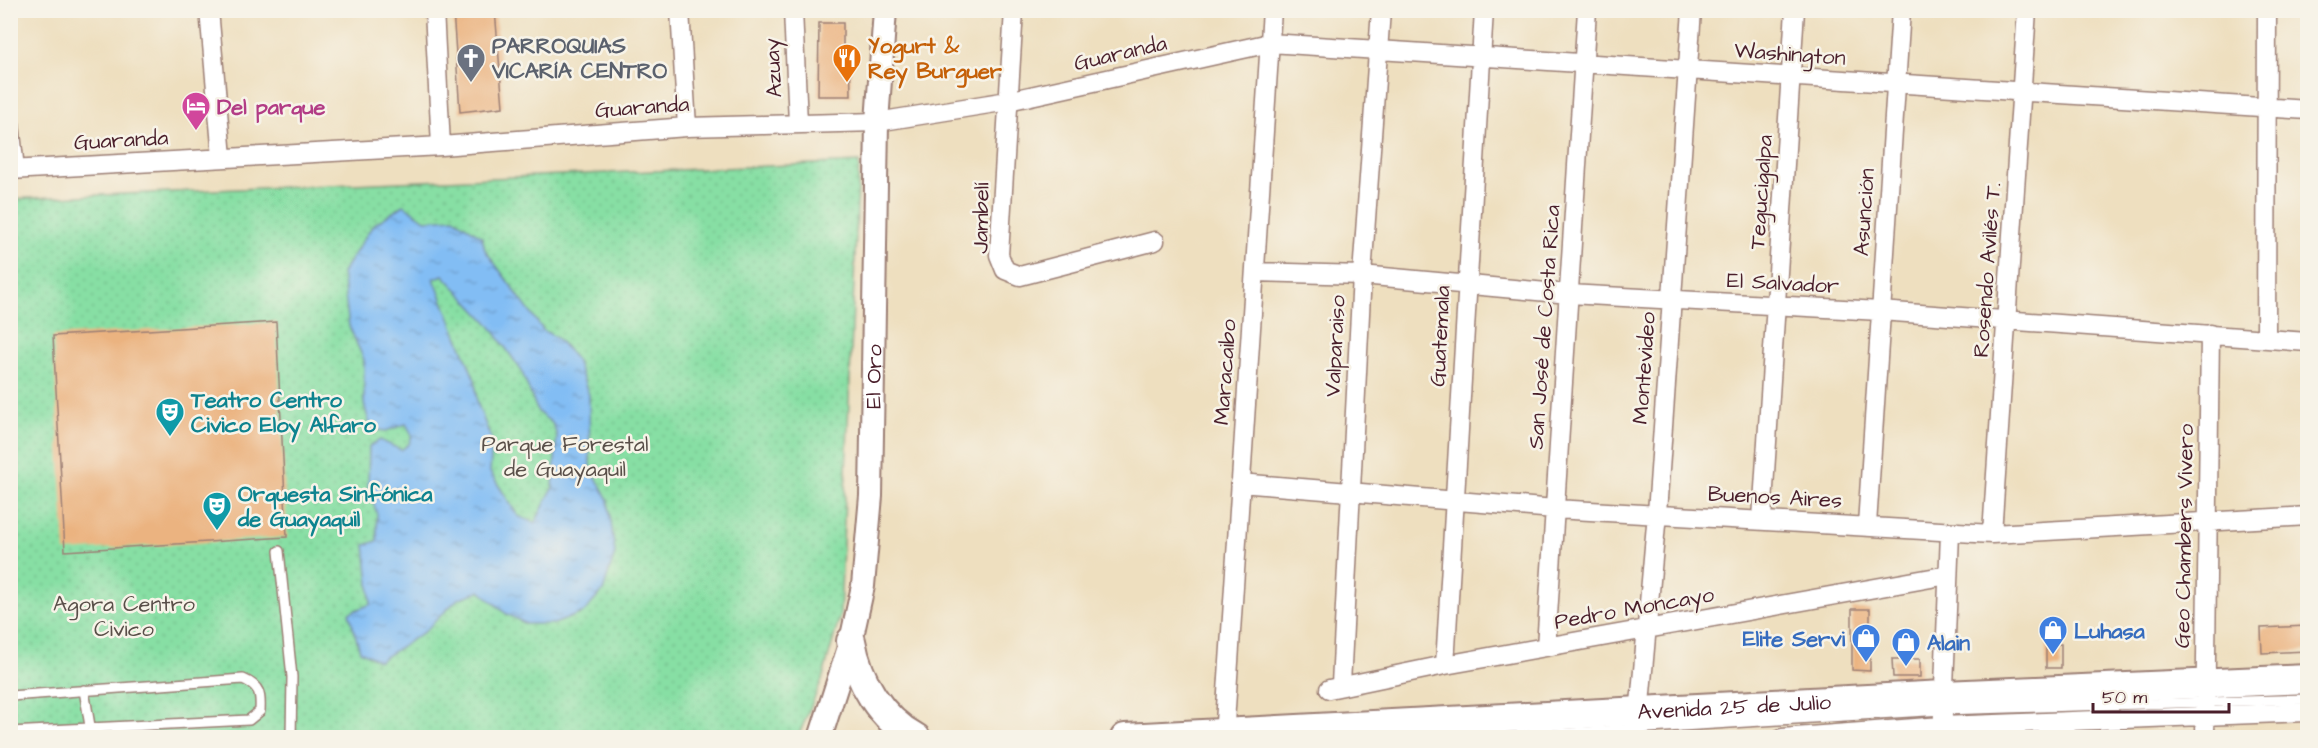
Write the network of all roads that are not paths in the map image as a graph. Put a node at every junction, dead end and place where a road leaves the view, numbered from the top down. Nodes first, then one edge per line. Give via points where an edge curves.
1 (209, 10) edge
2 (434, 10) edge
3 (680, 10) edge
4 (793, 10) edge
5 (885, 10) edge
6 (1014, 10) edge
7 (1272, 10) edge
8 (1381, 10) edge
9 (1484, 10) edge
10 (1587, 10) edge
11 (1692, 10) edge
12 (1795, 10) edge
13 (1900, 10) edge
14 (2027, 10) edge
15 (2267, 10) edge
16 (1270, 43) junction
17 (1378, 50) junction
18 (1481, 57) junction
19 (1584, 63) junction
20 (1689, 70) junction
21 (1791, 77) junction
22 (1896, 84) junction
23 (2022, 92) junction
24 (1008, 101) junction
25 (2267, 108) junction
26 (2307, 110) edge
27 (877, 122) junction
28 (798, 123) junction
29 (10, 124) edge
30 (687, 127) junction
31 (441, 146) junction
32 (222, 157) junction
33 (13, 169) edge
34 (1155, 241) dead end
35 (1256, 272) junction
36 (1362, 275) junction
37 (1466, 284) junction
38 (1569, 294) junction
39 (1672, 299) junction
40 (1777, 305) junction
41 (1880, 311) junction
42 (2007, 321) junction
43 (2210, 334) junction
44 (2266, 339) junction
45 (2307, 342) edge
46 (1240, 483) junction
47 (1350, 491) junction
48 (1454, 501) junction
49 (1555, 509) junction
50 (1657, 513) junction
51 (2307, 516) edge
52 (1762, 519) junction
53 (2208, 521) junction
54 (1867, 525) junction
55 (1950, 533) junction
56 (1992, 534) junction
57 (279, 551) dead end
58 (1948, 575) junction
59 (1648, 629) junction
60 (851, 641) junction
61 (1546, 647) junction
62 (1445, 665) junction
63 (2307, 679) edge
64 (1335, 687) joint
65 (84, 690) junction
66 (10, 696) edge
67 (2307, 699) edge
68 (2206, 702) junction
69 (2307, 712) edge
70 (1943, 717) edge
71 (1638, 726) edge
72 (1432, 729) edge
73 (10, 732) edge
74 (91, 733) edge
75 (1224, 735) edge
76 (291, 738) edge
77 (820, 738) edge
78 (916, 738) edge
79 (1125, 738) edge
80 (1488, 738) edge
81 (1782, 738) edge
82 (2205, 738) edge

1 - 32 street
2 - 31 street
3 - 30 street
4 - 28 street, Azuay
5 - 27 street, El Oro
6 - 24 street, Jambelí
7 - 16 street, Maracaibo
8 - 17 street, Valparaiso
9 - 18 street, Guatemala
10 - 19 street, San José de Costa Rica
11 - 20 street, Montevideo
12 - 21 street, Tegucigalpa
13 - 22 street, Asunción
14 - 23 street, Rosendo Avilés T.
15 - 25 street
16 - 17 street, Washington
16 - 24 street, Guaranda
16 - 35 street, Maracaibo
17 - 18 street, Washington
17 - 36 street, Valparaiso
18 - 19 street, Washington
18 - 37 street, Guatemala
19 - 20 street, Washington
19 - 38 street, San José de Costa Rica
20 - 21 street, Washington
20 - 39 street, Montevideo
21 - 22 street, Washington
21 - 40 street, Tegucigalpa
22 - 23 street, Washington
22 - 41 street, Asunción
23 - 25 street, Washington
23 - 42 street, Rosendo Avilés T.
24 - 27 street, Guaranda
24 - 34 street, Jambelí via 999,255 1005,270 1020,276
25 - 26 street, Washington
25 - 44 street
27 - 28 street, Guaranda
27 - 60 street, El Oro via 871,496 863,586
28 - 30 street, Guaranda
29 - 33 street
30 - 31 street, Guaranda
31 - 32 street, Guaranda
32 - 33 street, Guaranda
35 - 36 street, El Salvador
35 - 46 street, Maracaibo
36 - 37 street, El Salvador
36 - 47 street, Valparaiso
37 - 38 street, El Salvador
37 - 48 street, Guatemala
38 - 39 street, El Salvador
38 - 49 street, San José de Costa Rica
39 - 40 street, El Salvador
39 - 50 street, Montevideo
40 - 41 street, El Salvador
40 - 52 street, Tegucigalpa
41 - 42 street, El Salvador
41 - 54 street, Asunción
42 - 43 street, El Salvador
42 - 56 street, Rosendo Avilés T.
43 - 44 street, El Salvador
43 - 53 street, Geo Chambers Vivero
44 - 45 street, El Salvador
46 - 47 street, Buenos Aires
46 - 75 street, Maracaibo
47 - 48 street, Buenos Aires
47 - 64 street, Valparaiso
48 - 49 street, Buenos Aires
48 - 62 street, Guatemala
49 - 50 street, Buenos Aires
49 - 61 street, San José de Costa Rica
50 - 52 street, Buenos Aires
50 - 59 street, Montevideo
51 - 53 street, Buenos Aires
52 - 54 street, Buenos Aires
53 - 56 street, Buenos Aires
53 - 68 street, Geo Chambers Vivero
54 - 55 street, Buenos Aires
55 - 56 street, Buenos Aires
55 - 58 street
57 - 76 lane via 292,677
58 - 59 street, Pedro Moncayo
58 - 70 street
59 - 61 street, Pedro Moncayo
59 - 71 street, Montevideo
60 - 77 street, El Oro
60 - 78 main road via 856,664 871,695 894,722
61 - 62 street, Pedro Moncayo
62 - 64 street, Pedro Moncayo
63 - 68 main road, Avenida 25 de Julio
65 - 66 lane
65 - 74 lane
65 - 74 lane via 243,679 255,684 261,695 260,711 249,720
67 - 68 lane, Avenida 25 de Julio
68 - 69 street, Avenida 25 de Julio
68 - 70 main road, Avenida 25 de Julio
68 - 82 street, Geo Chambers Vivero
70 - 71 main road, Avenida 25 de Julio
70 - 81 street, Avenida 25 de Julio
71 - 72 main road, Avenida 25 de Julio
71 - 80 lane, Avenida 25 de Julio
72 - 75 main road, Avenida 25 de Julio
73 - 74 lane
75 - 79 main road, Avenida 25 de Julio

